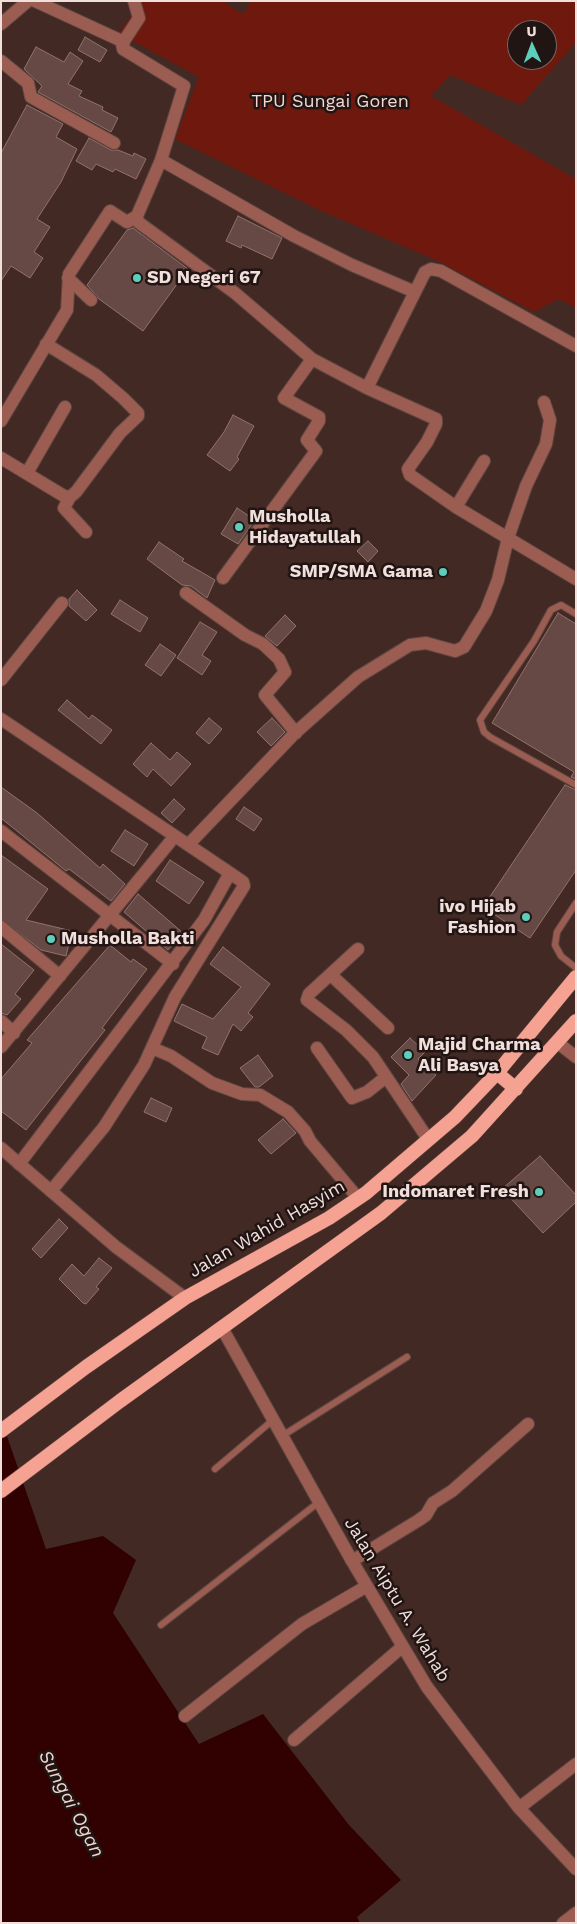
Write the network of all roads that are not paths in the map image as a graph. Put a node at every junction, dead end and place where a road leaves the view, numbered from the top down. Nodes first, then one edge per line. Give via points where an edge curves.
1 (28, 1) edge
2 (35, 1) edge
3 (134, 1) edge
4 (1, 24) edge
5 (124, 42) junction
6 (1, 61) edge
7 (114, 143) dead end
8 (161, 160) junction
9 (136, 216) junction
10 (68, 278) junction
11 (415, 292) junction
12 (91, 300) dead end
13 (46, 344) junction
14 (576, 346) edge
15 (312, 359) junction
16 (367, 388) junction
17 (544, 402) dead end
18 (65, 408) dead end
19 (1, 421) edge
20 (1, 458) edge
21 (484, 461) dead end
22 (27, 473) junction
23 (70, 497) junction
24 (456, 507) junction
25 (86, 532) dead end
26 (508, 538) junction
27 (223, 578) dead end
28 (576, 579) edge
29 (186, 594) dead end
30 (62, 603) dead end
31 (576, 614) edge
32 (1, 680) edge
33 (1, 719) edge
34 (296, 733) junction
35 (576, 785) edge
36 (2, 834) edge
37 (170, 842) dead end
38 (188, 844) junction
39 (230, 873) junction
40 (576, 903) edge
41 (109, 915) junction
42 (204, 920) junction
43 (1, 927) edge
44 (220, 928) junction
45 (358, 948) dead end
46 (172, 964) junction
47 (576, 968) edge
48 (331, 975) junction
49 (60, 976) junction
50 (576, 977) edge
51 (576, 1021) edge
52 (1, 1022) edge
53 (388, 1028) dead end
54 (14, 1033) junction
55 (558, 1043) junction
56 (1, 1047) edge
57 (152, 1048) junction
58 (317, 1048) dead end
59 (576, 1057) edge
60 (497, 1073) junction
61 (386, 1077) junction
62 (516, 1089) junction
63 (428, 1139) junction
64 (3, 1151) edge
65 (20, 1164) junction
66 (51, 1191) junction
67 (358, 1198) junction
68 (185, 1298) junction
69 (222, 1328) junction
70 (407, 1357) dead end
71 (273, 1420) junction
72 (528, 1424) dead end
73 (1, 1431) edge
74 (282, 1436) junction
75 (215, 1468) dead end
76 (1, 1492) edge
77 (319, 1502) junction
78 (352, 1561) junction
79 (367, 1586) junction
80 (161, 1625) dead end
81 (402, 1647) junction
82 (185, 1716) dead end
83 (294, 1740) dead end
84 (576, 1764) edge
85 (520, 1808) junction
86 (576, 1869) edge
87 (576, 1913) edge
88 (563, 1923) edge

1 - 4 street
2 - 5 street
3 - 5 street via 139,18
5 - 8 street via 125,51 184,86
6 - 7 street via 29,84 32,97
8 - 9 street
8 - 11 street via 294,236
9 - 10 street via 127,222 110,211
9 - 15 street via 138,222 235,293
10 - 12 street
10 - 13 street via 67,310
11 - 14 street via 425,272 436,269
11 - 16 street
13 - 19 street
13 - 23 street via 96,375 138,414 120,432
15 - 16 street
15 - 27 street via 284,398 319,417 307,440 316,451
16 - 24 street via 436,419 408,473
17 - 26 street via 550,420 549,433
18 - 22 street
20 - 22 street
21 - 24 street
22 - 23 street
23 - 25 street via 64,508
24 - 26 street
26 - 28 street
26 - 34 street via 498,580 486,611 463,648 452,651 426,643 402,648 358,677
29 - 34 street via 263,644 279,659 285,672 265,695
30 - 32 street
31 - 35 lane via 561,605 551,610 534,641 480,720 484,732 490,737
33 - 38 street
34 - 38 street
36 - 41 street
37 - 41 street
38 - 39 street
39 - 42 street
39 - 44 street via 244,886
40 - 47 lane via 557,932 555,945 561,956
41 - 46 street
41 - 49 street
42 - 44 street
42 - 46 street
43 - 49 street
44 - 57 street via 175,997
45 - 48 street
46 - 65 street
48 - 53 street
48 - 61 street via 309,994 307,1000 362,1044
49 - 54 street
50 - 60 highway, Jalan Wahid Hasyim
51 - 55 highway
52 - 54 street
54 - 56 street
55 - 59 street
55 - 62 highway
57 - 66 street via 132,1086 104,1127
57 - 67 street via 171,1056 212,1083 242,1094 260,1095 288,1112
58 - 61 street via 352,1098 363,1095
60 - 62 highway
60 - 63 highway, Jalan Wahid Hasyim via 455,1117
61 - 63 street
62 - 69 highway via 472,1136 381,1213
63 - 67 highway, Jalan Wahid Hasyim
64 - 65 street
65 - 66 street
66 - 68 street via 116,1247
67 - 68 highway, Jalan Wahid Hasyim via 329,1218
68 - 73 highway, Jalan Wahid Hasyim
69 - 71 street, Jalan Aiptu A. Wahab
69 - 76 highway
70 - 74 lane
71 - 74 street, Jalan Aiptu A. Wahab
71 - 75 lane
72 - 78 street via 452,1491 433,1503 426,1515
74 - 77 street, Jalan Aiptu A. Wahab
77 - 78 street, Jalan Aiptu A. Wahab
77 - 80 lane
78 - 79 street, Jalan Aiptu A. Wahab
79 - 81 street, Jalan Aiptu A. Wahab
79 - 82 street via 302,1624
81 - 83 street
81 - 85 street, Jalan Aiptu A. Wahab via 454,1724
84 - 85 street
85 - 86 street, Jalan Aiptu A. Wahab
87 - 88 street

